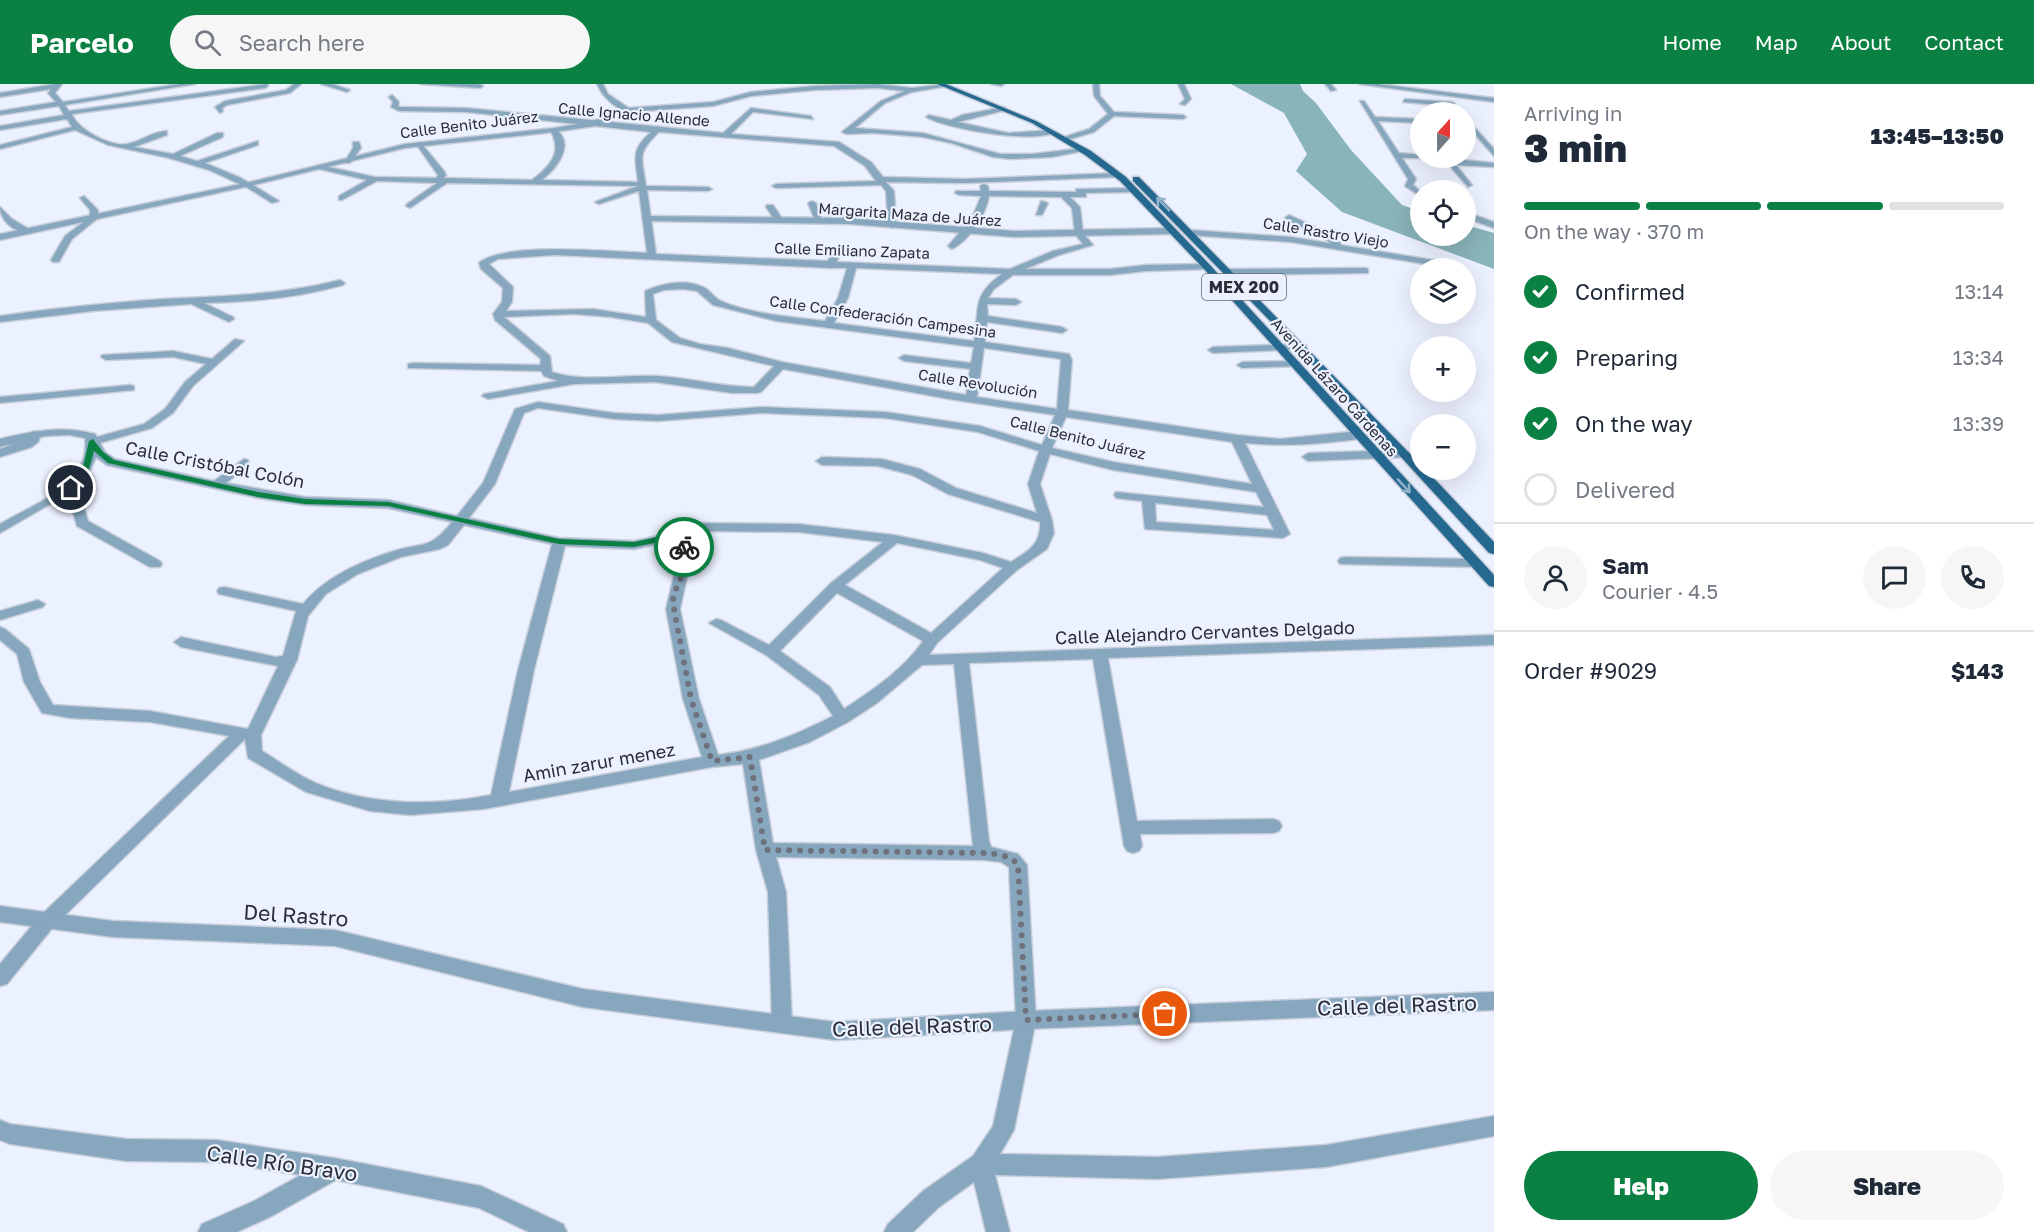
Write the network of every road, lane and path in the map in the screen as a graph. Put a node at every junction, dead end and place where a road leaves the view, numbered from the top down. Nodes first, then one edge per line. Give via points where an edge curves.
1 (192, 84) edge
2 (298, 84) edge
3 (324, 84) edge
4 (423, 84) edge
5 (600, 84) edge
6 (932, 84) edge
7 (994, 84) edge
8 (1001, 84) edge
9 (1096, 84) edge
10 (1181, 84) edge
11 (1362, 84) edge
12 (0, 85) edge
13 (58, 85) edge
14 (264, 85) edge
15 (483, 85) edge
16 (945, 85) edge
17 (1373, 85) edge
18 (1395, 88) junction
19 (347, 90) dead end
20 (912, 90) junction
21 (8, 93) junction
22 (66, 93) dead end
23 (277, 94) junction
24 (474, 94) dead end
25 (0, 95) edge
26 (54, 95) junction
27 (392, 97) dead end
28 (298, 100) dead end
29 (1494, 100) edge
30 (467, 101) dead end
31 (1405, 101) junction
32 (1362, 102) dead end
33 (1421, 102) edge
34 (60, 103) junction
35 (1183, 104) dead end
36 (1476, 106) edge
37 (1494, 107) edge
38 (1410, 108) dead end
39 (1004, 109) junction
40 (466, 110) junction
41 (628, 110) junction
42 (219, 111) dead end
43 (0, 113) edge
44 (1112, 114) junction
45 (69, 115) junction
46 (929, 117) dead end
47 (1183, 117) dead end
48 (811, 118) dead end
49 (1374, 119) junction
50 (1410, 119) edge
51 (950, 123) junction
52 (592, 124) junction
53 (0, 128) edge
54 (76, 128) junction
55 (554, 130) junction
56 (657, 130) junction
57 (849, 130) junction
58 (1052, 132) junction
59 (1476, 132) edge
60 (164, 133) dead end
61 (220, 135) dead end
62 (724, 136) junction
63 (1071, 139) junction
64 (1476, 142) edge
65 (1485, 142) junction
66 (255, 143) dead end
67 (1494, 143) edge
68 (356, 144) dead end
69 (420, 144) junction
70 (836, 144) junction
71 (0, 147) edge
72 (126, 147) junction
73 (1084, 150) junction
74 (1494, 154) edge
75 (1397, 155) junction
76 (1410, 156) edge
77 (173, 157) junction
78 (347, 160) junction
79 (1476, 163) edge
80 (195, 164) junction
81 (1494, 165) edge
82 (322, 167) junction
83 (1454, 168) edge
84 (1118, 175) junction
85 (375, 179) junction
86 (442, 180) junction
87 (982, 180) junction
88 (1412, 180) edge
89 (1464, 180) edge
90 (880, 181) junction
91 (534, 182) junction
92 (250, 184) junction
93 (642, 184) junction
94 (709, 185) dead end
95 (776, 186) dead end
96 (1134, 190) junction
97 (959, 193) dead end
98 (986, 194) junction
99 (1064, 196) junction
100 (84, 198) dead end
101 (342, 198) dead end
102 (275, 201) dead end
103 (599, 202) dead end
104 (1034, 202) dead end
105 (812, 203) dead end
106 (1044, 203) junction
107 (1073, 204) junction
108 (410, 206) dead end
109 (770, 207) dead end
110 (837, 208) dead end
111 (0, 209) edge
112 (1039, 213) dead end
113 (94, 218) junction
114 (648, 218) junction
115 (1289, 218) dead end
116 (1476, 219) edge
117 (779, 220) junction
118 (819, 220) junction
119 (849, 221) junction
120 (1037, 224) dead end
121 (892, 225) junction
122 (1494, 225) edge
123 (26, 231) junction
124 (1171, 231) junction
125 (968, 232) junction
126 (1191, 233) junction
127 (1036, 234) junction
128 (1079, 234) junction
129 (0, 237) edge
130 (1338, 245) junction
131 (952, 246) dead end
132 (837, 250) dead end
133 (652, 256) junction
134 (1410, 258) edge
135 (56, 260) dead end
136 (831, 265) junction
137 (852, 266) junction
138 (1207, 267) junction
139 (1365, 271) dead end
140 (1011, 272) junction
141 (1229, 272) junction
142 (340, 283) dead end
143 (184, 301) junction
144 (982, 301) junction
145 (1016, 302) dead end
146 (498, 314) junction
147 (983, 318) junction
148 (0, 319) edge
149 (229, 320) dead end
150 (651, 321) junction
151 (827, 326) junction
152 (1062, 330) dead end
153 (238, 341) dead end
154 (979, 345) junction
155 (1302, 347) junction
156 (1280, 348) junction
157 (1213, 350) dead end
158 (106, 357) dead end
159 (904, 358) dead end
160 (212, 362) junction
161 (1296, 364) junction
162 (781, 365) junction
163 (1242, 365) dead end
164 (412, 366) dead end
165 (976, 367) junction
166 (546, 371) junction
167 (574, 381) junction
168 (130, 388) dead end
169 (488, 396) dead end
170 (971, 399) junction
171 (0, 400) edge
172 (1062, 412) junction
173 (34, 435) junction
174 (1359, 435) junction
175 (1237, 439) junction
176 (93, 441) junction
177 (0, 443) edge
178 (1047, 450) junction
179 (0, 453) edge
180 (1405, 454) junction
181 (1376, 455) junction
182 (1308, 457) dead end
183 (822, 461) dead end
184 (244, 464) dead end
185 (86, 471) junction
186 (216, 485) junction
187 (1263, 489) junction
188 (1120, 495) dead end
189 (1148, 498) junction
190 (1274, 512) junction
191 (1459, 512) junction
192 (1430, 513) junction
193 (462, 519) junction
194 (1046, 520) junction
195 (0, 529) edge
196 (676, 536) junction
197 (894, 538) junction
198 (559, 542) junction
199 (1494, 550) edge
200 (1345, 561) dead end
201 (1476, 563) junction
202 (155, 564) dead end
203 (1012, 567) junction
204 (1494, 583) edge
205 (836, 586) junction
206 (224, 591) dead end
207 (38, 604) dead end
208 (304, 612) junction
209 (0, 616) edge
210 (716, 623) dead end
211 (0, 632) edge
212 (932, 640) junction
213 (1494, 640) edge
214 (181, 642) dead end
215 (771, 652) junction
216 (1100, 656) junction
217 (289, 660) junction
218 (918, 660) junction
219 (961, 660) junction
220 (842, 718) junction
221 (248, 734) junction
222 (750, 757) junction
223 (712, 761) junction
224 (499, 800) junction
225 (1273, 826) dead end
226 (1130, 828) junction
227 (1133, 846) dead end
228 (765, 850) junction
229 (984, 853) junction
230 (0, 914) edge
231 (47, 921) junction
232 (0, 978) edge
233 (583, 998) joint
234 (1493, 1003) edge
235 (1026, 1020) junction
236 (782, 1023) junction
237 (1494, 1126) edge
238 (0, 1130) edge
239 (981, 1164) junction
240 (334, 1169) junction
241 (210, 1232) edge
242 (555, 1232) edge
243 (896, 1232) edge
244 (998, 1232) edge

1 - 34 street
2 - 23 street via 293,90
3 - 19 street
4 - 15 street
5 - 41 street via 605,95
6 - 16 street
7 - 8 street
9 - 44 street via 1097,96
10 - 35 street via 1188,99
11 - 17 street
12 - 21 street
13 - 21 street
13 - 26 street via 50,91
14 - 45 street
15 - 24 street
16 - 20 street, Calle Benito Juárez
16 - 39 main road, Avenida Lázaro Cárdenas / MEX 200
16 - 63 main road, Avenida Lázaro Cárdenas / MEX 200 via 1038,119
17 - 18 street
18 - 29 street
18 - 31 street
20 - 41 street, Calle Benito Juárez via 878,86 814,88 751,94 713,104
20 - 57 street via 874,106
21 - 25 street
22 - 26 street
23 - 28 street
23 - 42 street via 225,103 218,107
26 - 34 street
27 - 40 street, Calle Ignacio Allende via 394,107 399,109
30 - 40 street
31 - 33 street
31 - 38 street
32 - 49 street
34 - 43 street
34 - 45 street
36 - 37 street
39 - 51 street
39 - 58 main road, Avenida Lázaro Cárdenas / MEX 200
40 - 52 street, Calle Ignacio Allende
41 - 52 street, Calle Benito Juárez
44 - 47 street
44 - 63 street via 1101,126
45 - 53 street
45 - 54 street
46 - 51 street
48 - 62 street, Calle Ignacio Allende via 751,110
49 - 50 street
49 - 75 street
51 - 58 street via 1008,135
52 - 55 street, Calle Benito Juárez
52 - 56 street, Calle Ignacio Allende
54 - 71 street
54 - 72 street
55 - 69 street, Calle Benito Juárez
55 - 91 street via 561,144 556,162
56 - 62 street, Calle Ignacio Allende
56 - 93 street via 640,145
57 - 70 street via 836,139
57 - 73 street via 902,131 1008,157 1038,158
58 - 63 main road, Avenida Lázaro Cárdenas / MEX 200
59 - 65 street
60 - 72 street
61 - 77 street
62 - 70 street, Calle Ignacio Allende
63 - 73 main road, Avenida Lázaro Cárdenas / MEX 200
126 -> 63 main road, Avenida Lázaro Cárdenas / MEX 200 via 1139,182
64 - 65 street
65 - 67 street
65 - 74 street
66 - 80 street
68 - 78 street
69 - 78 street, Calle Benito Juárez
69 - 86 street via 441,172
70 - 90 street via 868,164
72 - 77 street
73 - 84 main road, Avenida Lázaro Cárdenas / MEX 200
75 - 76 street
75 - 88 street
77 - 80 street
78 - 82 street, Calle Benito Juárez
79 - 81 street
80 - 92 street
82 - 85 street
82 - 92 street, Calle Benito Juárez
83 - 89 street
84 - 87 street
84 - 96 main road, Avenida Lázaro Cárdenas / MEX 200
85 - 86 street
85 - 101 street
86 - 91 street
86 - 108 street
87 - 90 street
87 - 98 street
90 - 95 street
90 - 121 street via 890,191
91 - 93 street
92 - 102 street
92 - 113 street, Calle Benito Juárez
93 - 94 street
93 - 103 street
93 - 114 street
96 - 99 street via 1079,191 1083,195
96 - 124 main road, Avenida Lázaro Cárdenas / MEX 200
97 - 98 street
98 - 99 street
98 - 125 street
99 - 107 street
100 - 113 street via 94,210
104 - 106 street
105 - 118 street
106 - 107 street
106 - 112 street
107 - 128 street
109 - 117 street
110 - 119 street
111 - 123 street via 9,221
113 - 123 street, Calle Benito Juárez
113 - 135 street via 68,238
114 - 117 street, Margarita Maza de Juárez
114 - 133 street
115 - 130 street
116 - 122 street
117 - 118 street, Margarita Maza de Juárez
118 - 119 street, Margarita Maza de Juárez
119 - 121 street, Margarita Maza de Juárez
120 - 127 street
121 - 125 street, Margarita Maza de Juárez
123 - 129 street, Calle Benito Juárez
124 - 128 street, Margarita Maza de Juárez
124 - 138 main road, Avenida Lázaro Cárdenas / MEX 200
125 - 127 street, Margarita Maza de Juárez
125 - 131 street
126 - 130 street, Calle Rastro Viejo via 1254,235
126 - 141 main road, Avenida Lázaro Cárdenas / MEX 200
127 - 128 street, Margarita Maza de Juárez
128 - 140 street via 1089,245 1056,252
130 - 134 street, Calle Rastro Viejo
132 - 136 street
133 - 136 street, Calle Emiliano Zapata
133 - 146 street, Calle Emiliano Zapata via 555,252 496,256 484,267 508,287 507,302
136 - 137 street, Calle Emiliano Zapata
137 - 140 street, Calle Emiliano Zapata
137 - 151 street via 842,305
138 - 140 street, Calle Emiliano Zapata
138 - 156 main road, Avenida Lázaro Cárdenas / MEX 200
139 - 141 street
140 - 144 street via 990,287
141 - 155 main road, Avenida Lázaro Cárdenas / MEX 200
142 - 143 street via 265,298
143 - 148 street via 61,310
143 - 149 street via 209,308
144 - 145 street
144 - 147 street
146 - 150 street via 613,312
146 - 166 street via 500,320 546,358
147 - 152 street
147 - 154 street
150 - 151 street, Calle Confederación Campesina via 648,293 683,286 700,289 716,303
150 - 162 street, Calle Revolución via 676,340
151 - 154 street, Calle Confederación Campesina
153 - 160 street
154 - 165 street
154 - 172 street, Calle Confederación Campesina via 1065,356
155 - 156 street
155 - 180 main road, Avenida Lázaro Cárdenas / MEX 200
156 - 157 street
156 - 161 main road, Avenida Lázaro Cárdenas / MEX 200
158 - 160 street via 179,354
159 - 165 street
160 - 176 street via 169,411 148,426
161 - 163 street
161 - 174 main road, Avenida Lázaro Cárdenas / MEX 200
162 - 167 street via 757,390 655,379
162 - 170 street, Calle Revolución
164 - 166 street
165 - 170 street
166 - 167 street via 559,379
167 - 169 street
168 - 171 street
170 - 172 street, Calle Revolución
172 - 175 street, Calle Revolución
172 - 178 street
173 - 176 street via 78,431 92,436
173 - 177 street
173 - 179 street via 35,439 28,444
174 - 175 street, Calle Revolución via 1280,443
174 - 181 main road, Avenida Lázaro Cárdenas / MEX 200
175 - 187 street
176 - 185 street
176 - 186 street, Calle Cristóbal Colón via 100,454 111,462
178 - 187 street, Calle Benito Juárez via 1113,466
178 - 193 street, Calle Benito Juárez via 980,429 885,415 761,410 658,418 538,405 519,411 489,484
178 - 194 street via 1034,484
180 - 181 street
180 - 191 main road, Avenida Lázaro Cárdenas / MEX 200
181 - 182 street
181 -> 192 main road, Avenida Lázaro Cárdenas / MEX 200
183 - 194 street via 878,462 916,472 952,491
184 - 186 street
185 - 195 street via 71,488
185 - 202 street via 88,482 76,501 82,522
186 - 193 street, Calle Cristóbal Colón via 305,501 388,504
187 - 190 street
188 - 189 street
189 - 190 street
189 - 190 street via 1150,526 1283,534
191 - 192 main road
191 - 199 main road, Avenida Lázaro Cárdenas / MEX 200
192 - 201 main road, Avenida Lázaro Cárdenas / MEX 200
193 - 198 street, Calle Cristóbal Colón
193 - 208 street via 435,546 396,554 353,571 321,591
194 - 203 street, Amin zarur menez via 1047,533 1040,549
196 - 197 street, Calle Cristóbal Colón via 702,527 750,527
196 - 198 street, Calle Cristóbal Colón via 634,545
196 - 223 street via 684,545 684,571 673,596 674,609 691,699
197 - 203 street, Calle Cristóbal Colón
197 - 205 street
198 - 224 street via 515,713
200 - 201 street
201 - 204 main road, Avenida Lázaro Cárdenas / MEX 200
203 - 212 street, Amin zarur menez
205 - 212 street
205 - 215 street
206 - 208 street
207 - 209 street
208 - 217 street
210 - 215 street
211 - 221 street via 24,652 32,682 48,709 68,714 139,715
212 - 218 street, Amin zarur menez
213 - 216 street, Calle Alejandro Cervantes Delgado
214 - 217 street via 276,662
215 - 220 street via 825,691
216 - 219 street, Calle Alejandro Cervantes Delgado
216 - 226 street
217 - 221 street
218 - 219 street, Calle Alejandro Cervantes Delgado
218 - 220 street, Amin zarur menez
219 - 229 street
220 - 222 street, Amin zarur menez via 804,738
221 - 224 street, Amin zarur menez via 254,754 312,788 370,805 410,809
221 - 231 street
222 - 223 street, Amin zarur menez
222 - 228 street
223 - 224 street, Amin zarur menez
225 - 226 street
226 - 227 street
228 - 229 street
228 - 236 street via 777,892
229 - 235 street via 997,854 1018,865
230 - 231 street, Del Rastro
231 - 232 street
231 - 233 street, Del Rastro via 112,929 334,938
233 - 236 street, Calle del Rastro
234 - 235 street, Calle del Rastro
235 - 236 street, Calle del Rastro via 835,1031
235 - 239 street via 1003,1130
237 - 239 street via 1326,1156 1169,1167
238 - 240 street, Calle Río Bravo via 126,1150 217,1151
239 - 243 street via 931,1199
239 - 244 street
240 - 241 street via 262,1209
240 - 242 street, Calle Río Bravo via 481,1197

